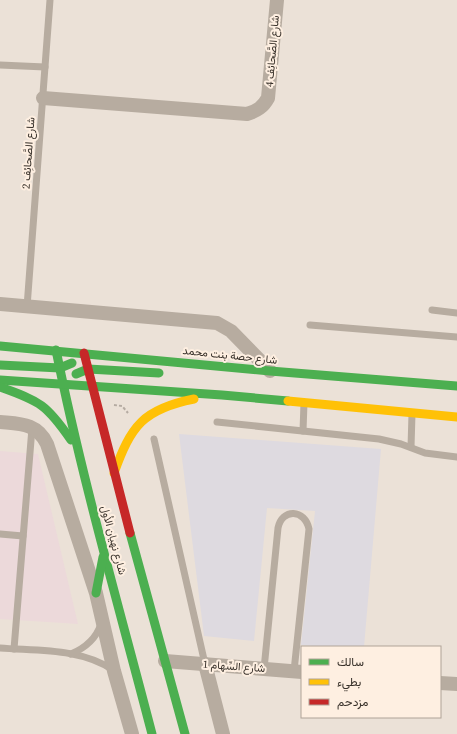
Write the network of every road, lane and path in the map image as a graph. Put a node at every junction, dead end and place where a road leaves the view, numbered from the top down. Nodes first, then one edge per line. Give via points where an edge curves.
1 (50, 0) edge
2 (277, 0) edge
3 (0, 65) edge
4 (45, 67) junction
5 (43, 98) junction
6 (0, 304) edge
7 (27, 307) junction
8 (432, 310) dead end
9 (457, 313) edge
10 (310, 325) dead end
11 (457, 336) edge
12 (0, 346) edge
13 (56, 350) junction
14 (84, 353) junction
15 (0, 365) edge
16 (60, 368) junction
17 (88, 369) junction
18 (270, 371) junction
19 (171, 374) dead end
20 (225, 376) dead end
21 (0, 380) edge
22 (63, 384) junction
23 (92, 386) junction
24 (457, 386) edge
25 (0, 387) edge
26 (222, 395) junction
27 (304, 403) junction
28 (412, 412) junction
29 (457, 416) edge
30 (0, 422) edge
31 (217, 422) dead end
32 (32, 428) junction
33 (303, 431) junction
34 (154, 439) dead end
35 (411, 447) junction
36 (78, 449) junction
37 (457, 457) edge
38 (114, 474) junction
39 (0, 534) edge
40 (23, 536) junction
41 (104, 551) junction
42 (96, 593) junction
43 (102, 620) junction
44 (0, 648) edge
45 (14, 649) junction
46 (71, 654) junction
47 (165, 661) junction
48 (205, 664) junction
49 (264, 669) junction
50 (114, 671) junction
51 (298, 671) edge
52 (441, 683) edge
53 (457, 684) edge
54 (132, 734) edge
55 (152, 734) edge
56 (185, 734) edge
57 (223, 734) edge

1 - 4 lane, شارع الصَّحائِف 2
2 - 5 street, شارع الصَّحائِف 4 via 268,98 260,109 247,114
3 - 4 lane
4 - 5 lane, شارع الصَّحائِف 2
5 - 7 lane, شارع الصَّحائِف 2
6 - 7 street
7 - 18 street via 217,324 231,331
8 - 9 lane
10 - 11 lane
12 - 13 main road, شارع حصة بنت محمد
13 - 14 main road, شارع حصة بنت محمد
13 - 16 main road, شارع نهيان الأول
14 - 16 main road via 74,363
14 - 17 main road, شارع نهيان الأول
14 - 18 main road, شارع حصة بنت محمد
15 - 16 main road
16 - 22 main road, شارع نهيان الأول
17 - 19 main road
17 - 22 main road via 74,374
17 - 23 main road, شارع نهيان الأول
18 - 20 main road
18 - 24 main road, شارع حصة بنت محمد
21 - 22 main road
22 - 23 main road
22 - 36 main road, شارع نهيان الأول
23 - 26 main road
23 - 38 main road, شارع نهيان الأول
25 - 36 main road via 31,398 48,409
26 - 27 main road
26 - 38 main road via 185,400 164,406 146,416 132,432 122,450
27 - 28 main road
27 - 33 lane
28 - 29 main road
28 - 35 lane
30 - 32 street
31 - 33 lane
32 - 40 lane
32 - 42 street via 47,444
33 - 35 lane via 379,439
34 - 48 lane
35 - 37 lane via 433,454
36 - 41 main road, شارع نهيان الأول
38 - 47 main road, شارع نهيان الأول
39 - 40 lane
40 - 45 lane
41 - 42 main road
41 - 55 main road, شارع نهيان الأول
42 - 43 street
43 - 46 lane via 91,641
43 - 50 street
44 - 45 lane
45 - 46 lane
46 - 50 lane via 90,658
47 - 48 street, شارع السِّهام 1
47 - 56 main road, شارع نهيان الأول
48 - 49 street, شارع السِّهام 1
48 - 57 street
49 - 51 street, شارع السِّهام 1
49 - 51 lane via 278,528 282,519 294,514 306,520 309,528
50 - 54 street
52 - 53 street

